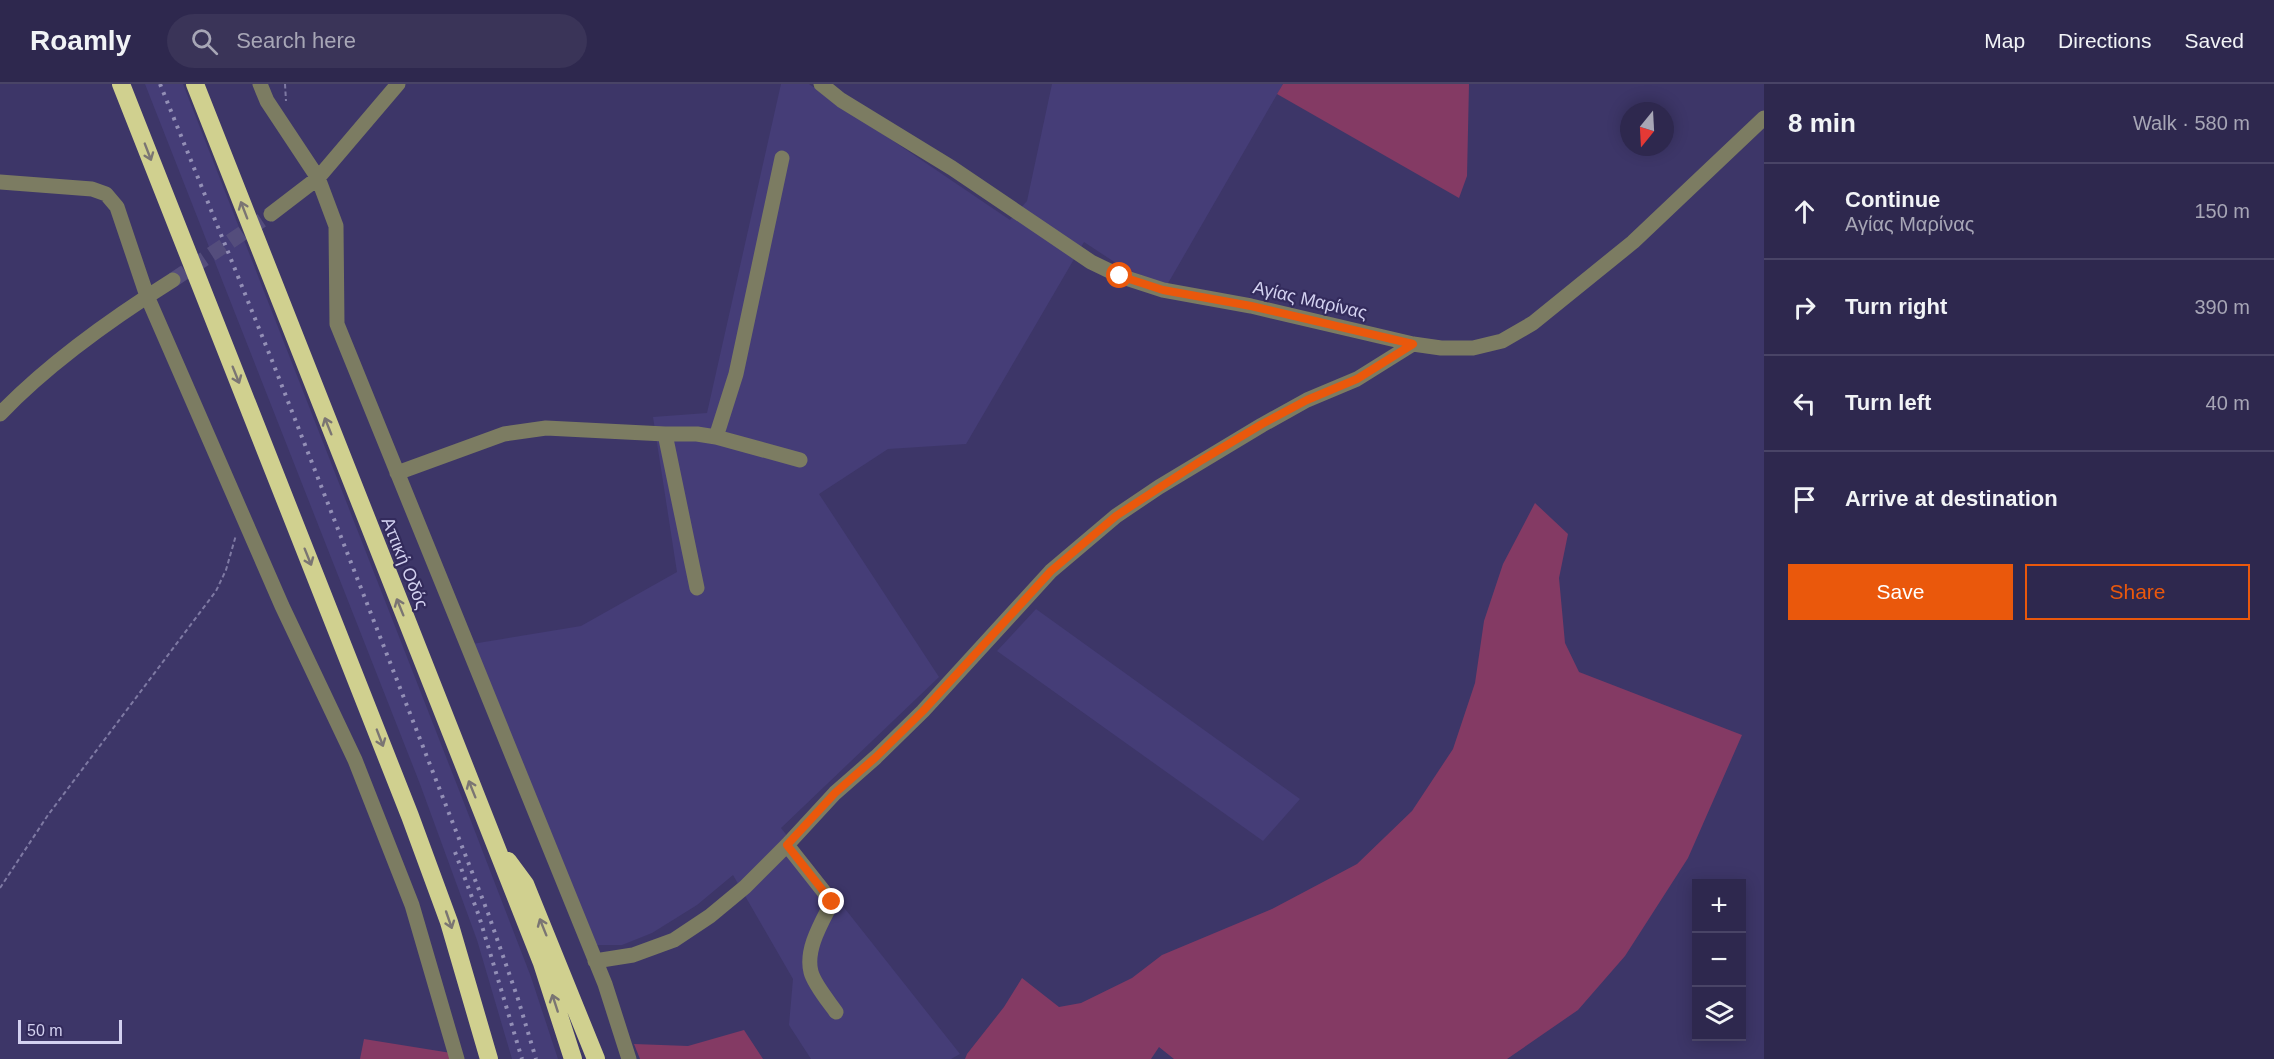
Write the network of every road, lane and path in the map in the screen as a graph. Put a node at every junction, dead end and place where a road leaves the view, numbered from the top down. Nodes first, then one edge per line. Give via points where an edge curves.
1 (121, 84) edge
2 (195, 84) edge
3 (260, 84) edge
4 (398, 84) edge
5 (821, 84) edge
6 (1764, 118) edge
7 (782, 158) dead end
8 (318, 178) junction
9 (0, 182) edge
10 (271, 214) tunnel mouth
11 (173, 280) tunnel mouth
12 (147, 296) junction
13 (1413, 344) junction
14 (0, 414) edge
15 (664, 434) junction
16 (716, 437) junction
17 (800, 460) dead end
18 (397, 472) junction
19 (240, 507) junction
20 (697, 588) dead end
21 (494, 843) junction
22 (787, 845) junction
23 (0, 888) edge
24 (596, 961) junction
25 (836, 1012) dead end
26 (456, 1059) edge
27 (489, 1059) edge
28 (573, 1059) edge
29 (596, 1059) edge
30 (629, 1059) edge

1 -> 27 highway via 410,816 449,922
21 -> 2 highway, Αττική Οδός
3 - 8 street
4 - 8 street
5 - 13 street, Αγίας Μαρίνας via 1091,262 1120,276 1163,290
6 - 13 street, Αγίας Μαρίνας via 1632,242 1533,323 1502,341 1473,348
7 - 16 street via 736,374
8 - 10 street
8 - 18 street via 336,226 337,324
9 - 12 street via 83,187 106,194 117,207
11 - 12 street
12 - 14 street via 59,361
12 - 19 street
13 - 22 street via 1357,379 1262,424 1116,516 1051,571 923,711 835,793
15 - 16 street
15 - 18 street via 546,428 504,434
15 - 20 street
16 - 17 street
18 - 24 street
19 - 23 path via 236,536 216,591 48,815
19 - 26 street via 383,827 412,905
28 -> 21 highway, Αττική Οδός via 542,963
29 -> 21 highway via 525,884
22 - 24 street via 710,916 674,940 633,955
22 - 25 street via 832,902 810,956 811,973
24 - 30 street

